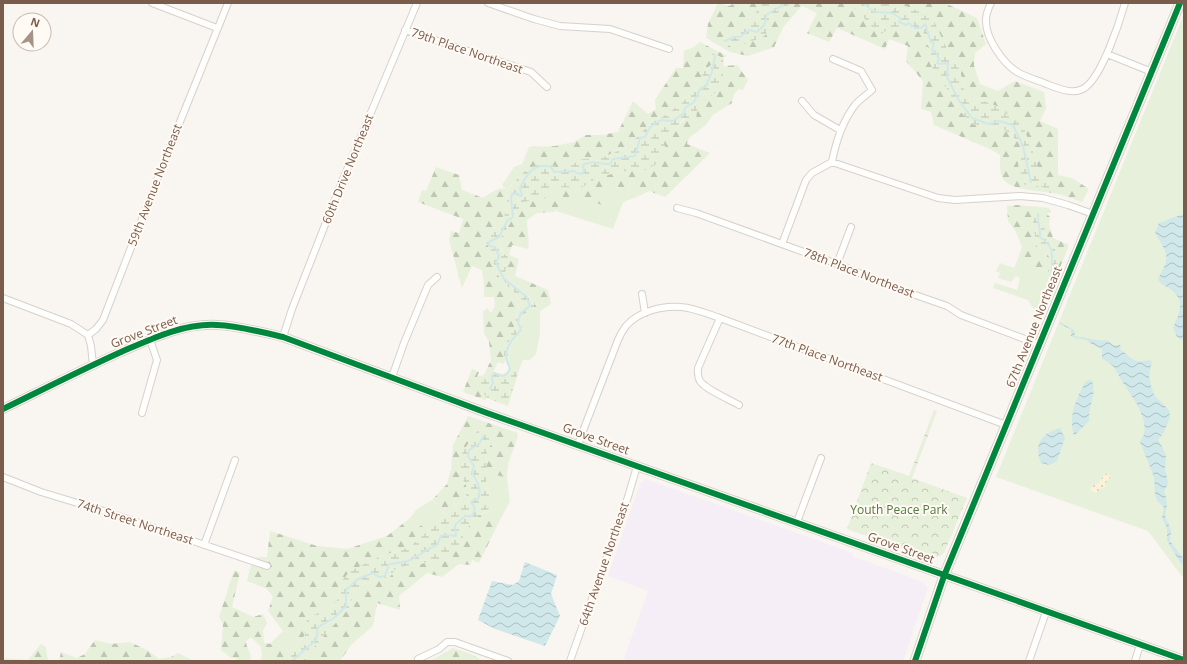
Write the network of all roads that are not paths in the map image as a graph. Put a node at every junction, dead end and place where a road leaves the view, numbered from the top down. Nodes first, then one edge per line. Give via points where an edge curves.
1 (152, 3) edge
2 (228, 3) edge
3 (417, 3) edge
4 (488, 3) edge
5 (991, 3) edge
6 (1125, 3) edge
7 (1180, 3) edge
8 (217, 28) junction
9 (405, 30) junction
10 (669, 49) dead end
11 (1107, 54) junction
12 (833, 59) dead end
13 (1152, 72) junction
14 (547, 87) dead end
15 (802, 101) dead end
16 (840, 130) junction
17 (832, 162) junction
18 (678, 208) dead end
19 (1093, 214) junction
20 (851, 227) dead end
21 (782, 244) junction
22 (837, 264) junction
23 (437, 277) dead end
24 (642, 294) dead end
25 (3, 298) edge
26 (645, 313) junction
27 (720, 318) junction
28 (88, 335) junction
29 (283, 337) junction
30 (150, 340) junction
31 (1038, 344) junction
32 (93, 365) junction
33 (392, 377) junction
34 (739, 405) dead end
35 (3, 409) edge
36 (142, 413) dead end
37 (1006, 425) junction
38 (578, 444) junction
39 (821, 458) dead end
40 (234, 460) dead end
41 (638, 466) junction
42 (3, 477) edge
43 (797, 522) junction
44 (204, 545) junction
45 (267, 566) dead end
46 (944, 576) junction
47 (1046, 612) junction
48 (1140, 645) junction
49 (418, 659) dead end
50 (1184, 660) edge
51 (508, 661) edge
52 (570, 661) edge
53 (915, 661) edge
54 (1029, 661) edge
55 (1135, 661) edge

1 - 8 street
2 - 8 street, 59th Avenue Northeast
3 - 9 street, 60th Drive Northeast
4 - 10 street via 560,26 610,29
5 - 11 street via 985,21 989,38 1005,62 1019,73 1063,90 1078,90 1086,87 1098,74
6 - 11 street
7 - 13 main road, 67th Avenue Northeast
8 - 28 street, 59th Avenue Northeast via 103,320
9 - 14 street, 79th Place Northeast via 531,72
9 - 29 street, 60th Drive Northeast via 343,179
11 - 13 street
12 - 16 street via 860,71 872,90 856,103
13 - 19 main road, 67th Avenue Northeast
15 - 16 street via 814,114
16 - 17 street
17 - 19 street via 938,198 1043,198
17 - 21 street via 812,173 806,180
18 - 21 street, 78th Place Northeast
19 - 31 main road, 67th Avenue Northeast
20 - 22 street
21 - 22 street, 78th Place Northeast
22 - 31 street, 78th Place Northeast
23 - 33 street via 428,285
24 - 26 street
25 - 28 street via 71,324
26 - 27 street, 77th Place Northeast via 665,307 682,307
26 - 38 street, 77th Place Northeast via 626,326 618,340
27 - 34 street via 698,368 698,375 706,387
27 - 37 street, 77th Place Northeast
28 - 32 street
29 - 30 street, Grove Street via 217,325 185,327
29 - 33 street, Grove Street
30 - 32 street, Grove Street
30 - 36 street via 157,360
31 - 37 main road, 67th Avenue Northeast
32 - 35 street, Grove Street
33 - 38 street, Grove Street
37 - 46 main road, 67th Avenue Northeast
38 - 41 street, Grove Street
39 - 43 street
40 - 44 street
41 - 43 street, Grove Street
41 - 52 street, 64th Avenue Northeast
42 - 44 street, 74th Street Northeast via 41,492
43 - 46 street, Grove Street
44 - 45 street, 74th Street Northeast
46 - 47 street, Grove Street
46 - 53 main road, 67th Avenue Northeast
47 - 48 street, Grove Street
47 - 54 street
48 - 50 street, Grove Street
48 - 55 street
49 - 51 street via 447,642 455,642

